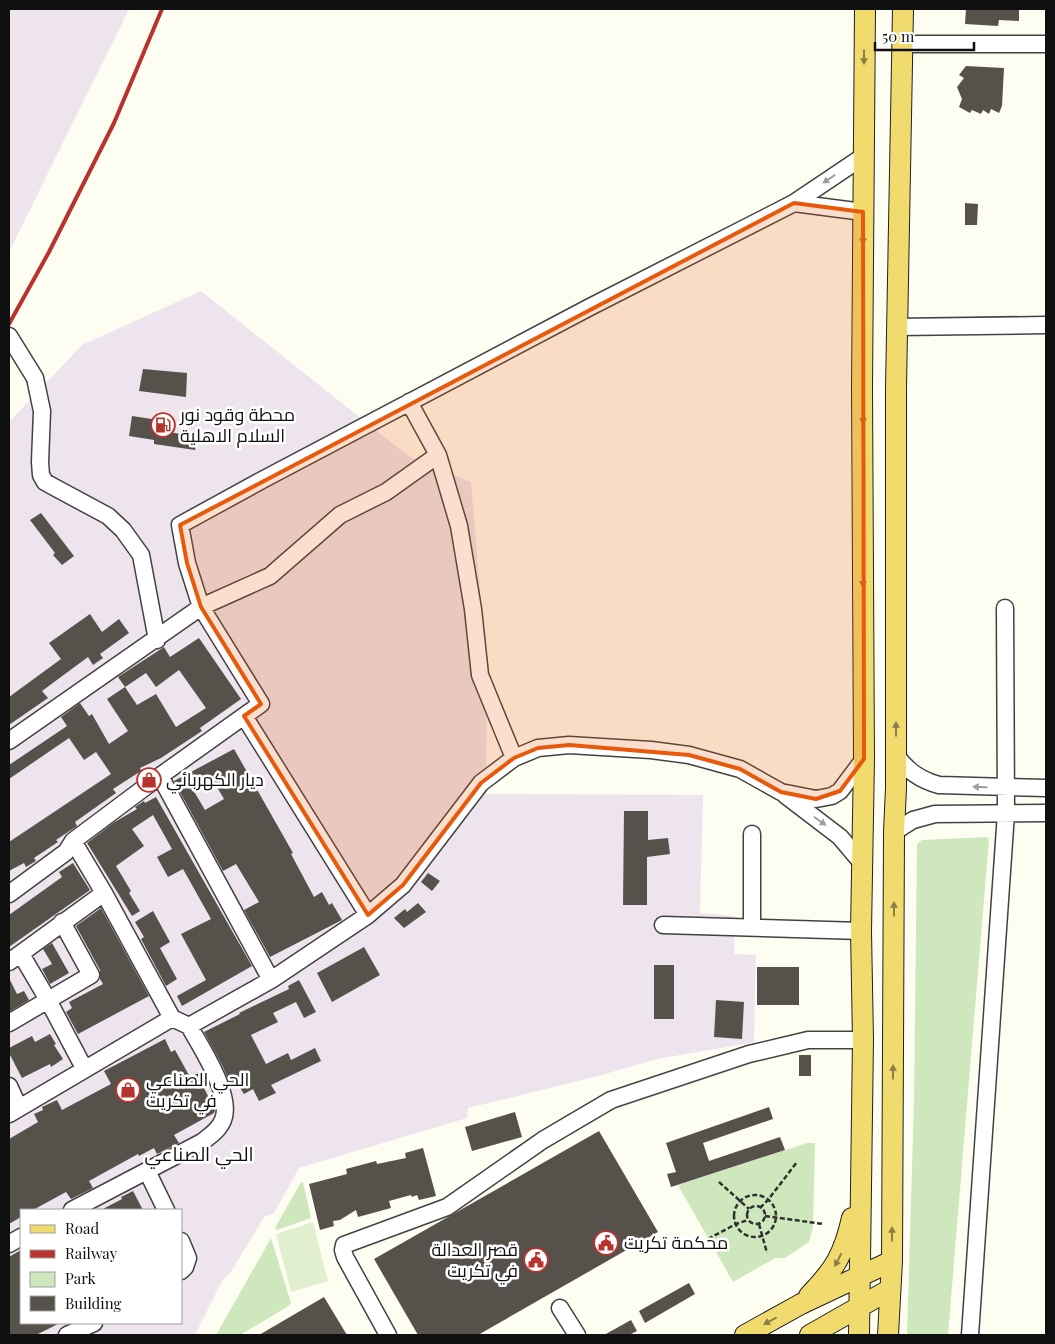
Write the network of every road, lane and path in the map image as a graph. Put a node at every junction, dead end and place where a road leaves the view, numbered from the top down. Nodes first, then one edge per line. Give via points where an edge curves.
1 (865, 9) edge
2 (904, 9) edge
3 (903, 44) junction
4 (1046, 44) edge
5 (864, 156) junction
6 (794, 203) junction
7 (864, 212) junction
8 (1046, 325) edge
9 (897, 326) junction
10 (9, 336) edge
11 (862, 388) junction
12 (896, 388) junction
13 (409, 402) junction
14 (438, 455) junction
15 (201, 608) junction
16 (1004, 608) dead end
17 (157, 640) junction
18 (244, 716) junction
19 (9, 741) edge
20 (896, 755) junction
21 (514, 758) junction
22 (864, 759) junction
23 (160, 776) junction
24 (1007, 788) junction
25 (1046, 788) edge
26 (781, 792) junction
27 (1046, 813) edge
28 (1006, 814) junction
29 (894, 832) junction
30 (752, 834) dead end
31 (73, 842) junction
32 (862, 863) junction
33 (104, 893) junction
34 (9, 894) edge
35 (368, 915) junction
36 (62, 922) junction
37 (663, 925) dead end
38 (752, 928) junction
39 (861, 931) junction
40 (15, 958) edge
41 (271, 980) junction
42 (48, 1000) junction
43 (172, 1018) junction
44 (9, 1023) edge
45 (190, 1026) junction
46 (863, 1040) junction
47 (84, 1068) junction
48 (9, 1086) edge
49 (14, 1111) edge
50 (797, 1162) dead end
51 (147, 1171) junction
52 (860, 1179) junction
53 (719, 1182) dead end
54 (768, 1200) junction
55 (740, 1202) junction
56 (760, 1208) junction
57 (74, 1209) edge
58 (166, 1209) edge
59 (749, 1209) junction
60 (765, 1216) junction
61 (776, 1218) junction
62 (748, 1220) junction
63 (736, 1224) junction
64 (759, 1224) junction
65 (823, 1224) dead end
66 (762, 1236) junction
67 (20, 1238) edge
68 (708, 1239) dead end
69 (182, 1243) edge
70 (9, 1244) edge
71 (767, 1253) dead end
72 (892, 1261) junction
73 (182, 1270) edge
74 (859, 1277) junction
75 (889, 1290) junction
76 (801, 1304) junction
77 (858, 1306) junction
78 (560, 1308) dead end
79 (92, 1324) edge
80 (67, 1335) edge
81 (388, 1335) edge
82 (577, 1335) edge
83 (745, 1335) edge
84 (810, 1335) edge
85 (859, 1335) edge
86 (888, 1335) edge
87 (970, 1335) edge

1 -> 5 main road
2 - 3 main road
3 - 4 street
3 - 9 main road
5 -> 6 street
5 - 7 main road
6 - 7 street
6 - 13 street
7 -> 11 main road
8 - 9 street
9 - 12 main road
10 - 17 street via 35,378 42,411 41,475 45,482 108,516 124,530 141,555
11 - 12 main road
11 -> 22 main road
20 -> 12 main road
13 - 14 street
13 - 15 street via 180,525 187,563
14 - 15 street via 386,492 340,516 270,576
14 - 21 street via 458,526 474,609 480,674
15 - 17 street
15 - 18 street via 260,704
16 - 24 street
17 - 19 street
18 - 23 street
18 - 35 street
24 -> 20 street via 930,783 914,774
20 - 29 main road
21 - 26 street via 538,748 569,744 680,754 740,769
21 - 35 street via 481,783 403,885
22 - 26 street via 832,796 816,799
22 - 32 main road
23 - 31 street
23 - 41 street
24 - 25 street
24 - 28 street
26 -> 32 street via 840,837
27 - 28 street
28 - 29 street via 935,814 913,820
28 - 87 street
72 -> 29 main road
30 - 38 street
31 - 33 street
31 - 34 street via 66,852
32 - 39 main road
33 - 36 street
33 - 43 street
35 - 41 street
36 - 40 street
36 - 42 street via 90,975
37 - 38 street
38 - 39 street
39 - 46 main road
40 - 42 street
41 - 45 street
42 - 44 street
42 - 47 street
43 - 45 street
43 - 47 street
45 - 51 street via 223,1096 223,1120 214,1134
46 - 52 main road
46 - 81 street via 808,1040 749,1054 611,1100 543,1140 447,1207 344,1244 345,1257
47 - 49 street
48 - 49 street
50 - 54 path
51 - 57 street
51 - 58 street
52 - 74 main road
52 -> 76 main road via 848,1235 838,1261
53 - 55 path
54 - 55 path via 752,1196
54 - 56 path
54 - 61 path
55 - 59 path
55 - 63 path via 734,1215
56 - 59 path
56 - 60 path
59 - 62 path
60 - 61 path
60 - 64 path
61 - 65 path
61 - 66 path via 772,1228
62 - 63 path
62 - 64 path
63 - 66 path via 748,1236
63 - 68 path
64 - 66 path
66 - 71 path
67 - 70 street
69 - 73 street via 188,1258
72 - 74 main road
72 - 75 main road
74 - 76 main road
74 - 77 main road
75 - 77 main road
75 - 86 main road
76 -> 83 main road
77 - 84 main road
77 - 85 main road
78 - 82 street
79 - 80 street

